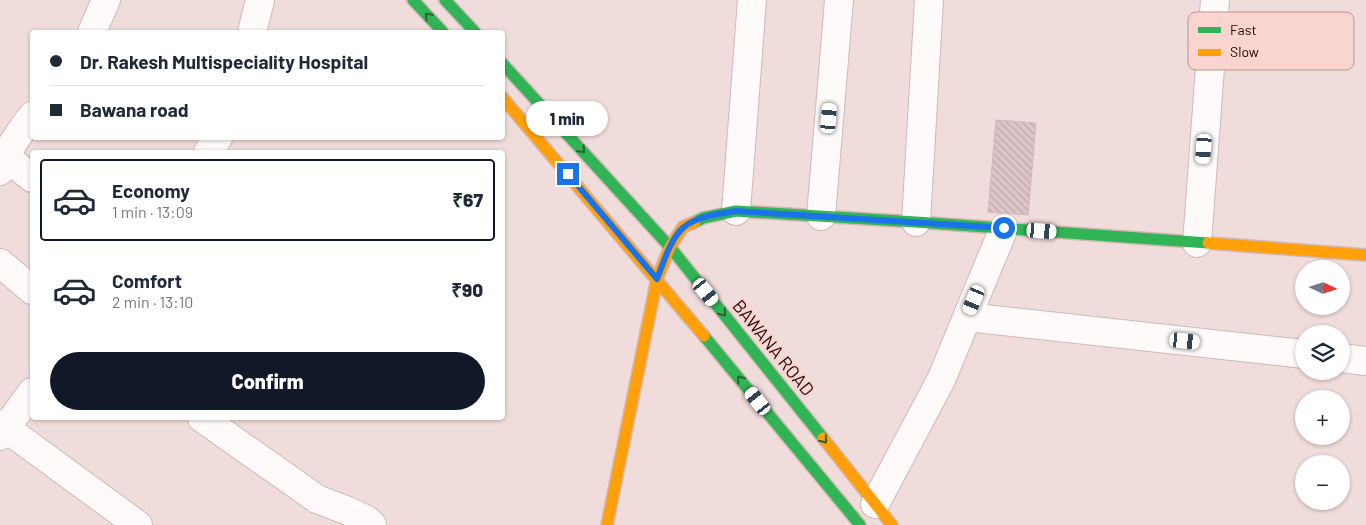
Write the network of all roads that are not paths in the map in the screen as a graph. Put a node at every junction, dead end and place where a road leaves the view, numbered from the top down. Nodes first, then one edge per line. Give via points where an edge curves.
1 (106, 0) edge
2 (260, 0) edge
3 (413, 0) edge
4 (445, 0) edge
5 (752, 0) edge
6 (839, 0) edge
7 (929, 0) edge
8 (93, 30) edge
9 (252, 30) edge
10 (441, 30) edge
11 (473, 30) edge
12 (505, 66) edge
13 (1210, 70) edge
14 (505, 100) edge
15 (30, 118) edge
16 (2, 160) edge
17 (30, 177) edge
18 (603, 194) junction
19 (736, 211) junction
20 (821, 216) junction
21 (916, 222) junction
22 (1004, 228) junction
23 (1197, 243) junction
24 (670, 247) junction
25 (1366, 255) edge
26 (0, 263) edge
27 (657, 279) junction
28 (30, 288) edge
29 (967, 317) junction
30 (1295, 353) edge
31 (1350, 359) edge
32 (1366, 361) edge
33 (30, 395) edge
34 (205, 420) edge
35 (2, 430) edge
36 (867, 514) edge
37 (138, 525) edge
38 (372, 525) edge
39 (606, 525) edge
40 (892, 525) edge

1 - 8 street
2 - 9 street
10 -> 3 street
4 - 11 street
5 - 19 street
6 - 20 street
7 - 21 street
12 -> 18 street, BAWANA ROAD
13 - 23 street
14 - 18 street, BAWANA ROAD
15 - 16 street
16 - 17 street
18 - 24 street, BAWANA ROAD
18 - 27 street, BAWANA ROAD
19 - 20 street
19 - 24 street via 702,218 683,227
20 - 21 street
21 - 22 street
22 - 23 street
22 - 29 street
23 - 25 street
24 - 27 street
24 -> 36 street, BAWANA ROAD
26 - 28 street
36 -> 27 street, BAWANA ROAD
27 - 39 street
29 - 30 street
29 - 36 street via 941,380
31 - 32 street
33 - 35 street
34 - 38 street via 317,499
35 - 37 street
36 - 40 street, BAWANA ROAD

